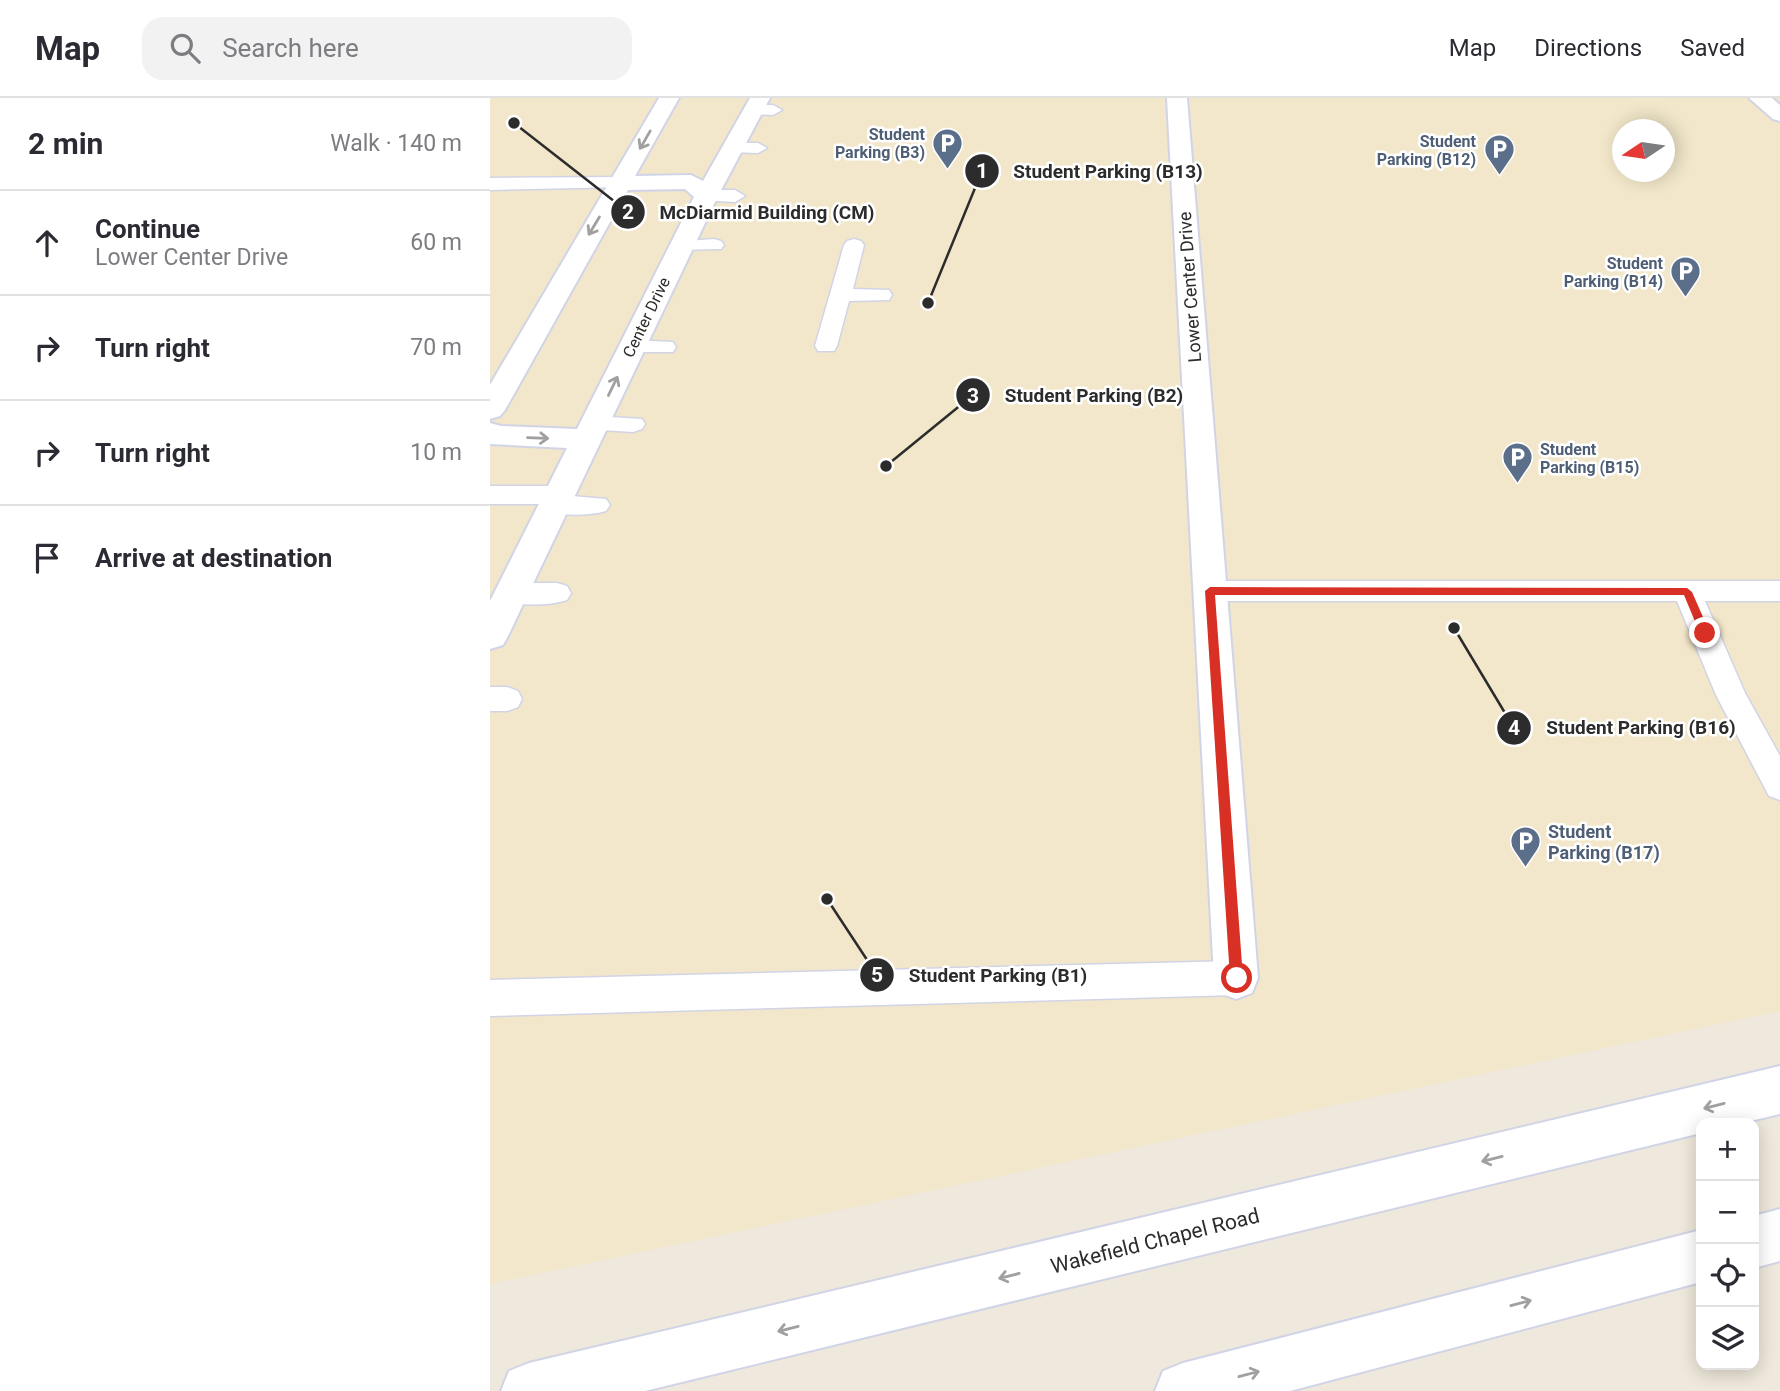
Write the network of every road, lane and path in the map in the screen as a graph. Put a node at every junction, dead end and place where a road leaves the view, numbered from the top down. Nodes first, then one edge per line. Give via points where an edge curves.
1 (669, 98) edge
2 (1177, 98) edge
3 (1759, 98) edge
4 (762, 106) edge
5 (1780, 115) edge
6 (734, 148) junction
7 (758, 148) dead end
8 (620, 183) junction
9 (490, 184) edge
10 (706, 196) junction
11 (736, 196) dead end
12 (714, 245) dead end
13 (854, 245) dead end
14 (681, 246) junction
15 (840, 295) junction
16 (881, 295) dead end
17 (825, 346) dead end
18 (631, 347) junction
19 (665, 347) dead end
20 (490, 410) edge
21 (633, 424) dead end
22 (591, 431) junction
23 (490, 432) edge
24 (490, 495) edge
25 (557, 500) junction
26 (597, 505) dead end
27 (1210, 591) junction
28 (1780, 591) edge
29 (1687, 592) junction
30 (512, 593) junction
31 (557, 593) dead end
32 (490, 636) edge
33 (1780, 786) edge
34 (1237, 978) joint
35 (490, 998) edge
36 (1780, 1090) edge
37 (1780, 1235) edge
38 (1759, 1241) edge
39 (1696, 1257) edge
40 (529, 1391) edge
41 (1183, 1391) edge

1 -> 8 street
2 - 27 street, Lower Center Drive
3 - 5 street
4 - 6 street, Center Drive
6 - 7 lane
6 - 10 street, Center Drive
8 - 9 lane
8 - 10 street via 691,182
8 -> 20 street
10 - 11 lane
10 - 14 street, Center Drive
12 - 14 lane
13 - 15 lane
14 - 18 street, Center Drive
15 - 16 lane
15 - 17 lane
18 - 19 lane
22 -> 18 street, Center Drive
21 - 22 lane
23 -> 22 street
22 - 25 street, Center Drive
24 - 25 lane
25 - 26 lane
25 - 30 street, Center Drive
27 - 29 lane
27 - 34 street, Lower Center Drive
28 - 29 lane
29 - 33 lane via 1731,695
30 - 31 lane
30 - 32 street, Center Drive
34 - 35 lane
36 -> 40 street, Wakefield Chapel Road
37 - 38 street
41 -> 39 street

